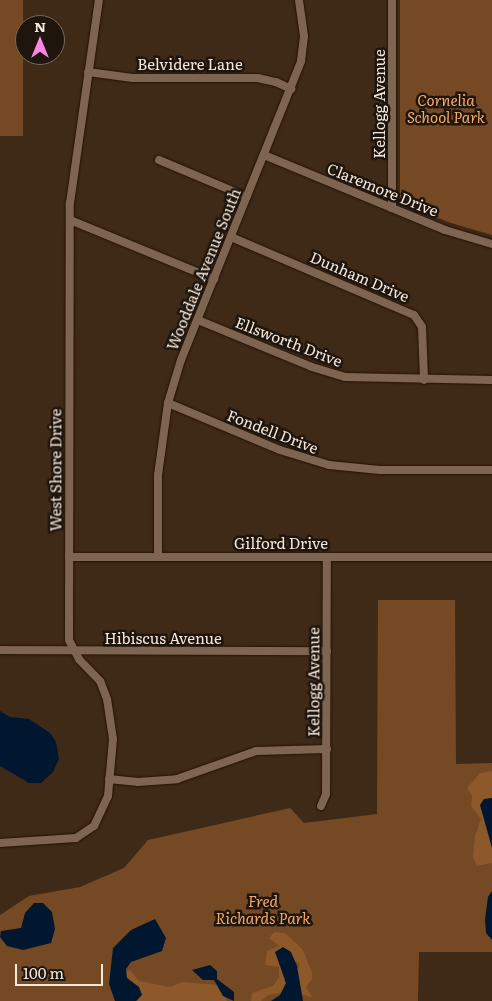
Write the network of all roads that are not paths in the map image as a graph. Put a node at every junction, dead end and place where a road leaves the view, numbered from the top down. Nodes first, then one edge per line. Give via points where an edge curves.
1 (100, 0) edge
2 (299, 0) edge
3 (392, 0) edge
4 (88, 72) junction
5 (291, 89) junction
6 (264, 156) junction
7 (159, 160) dead end
8 (247, 197) junction
9 (392, 208) junction
10 (70, 220) junction
11 (231, 237) junction
12 (492, 244) edge
13 (214, 279) junction
14 (198, 320) junction
15 (424, 380) junction
16 (492, 380) edge
17 (168, 404) junction
18 (492, 470) edge
19 (69, 557) junction
20 (158, 557) junction
21 (327, 557) junction
22 (492, 557) edge
23 (0, 650) edge
24 (327, 651) junction
25 (74, 652) junction
26 (327, 750) junction
27 (110, 779) junction
28 (321, 806) dead end
29 (0, 844) edge

1 - 4 street, West Shore Drive
2 - 5 street, Wooddale Avenue South via 304,49
3 - 9 street, Kellogg Avenue
4 - 5 street, Belvidere Lane via 133,78 267,79
4 - 10 street, West Shore Drive via 71,182
5 - 6 street, Wooddale Avenue South
6 - 8 street, Wooddale Avenue South
6 - 9 street, Claremore Drive
7 - 8 street
8 - 11 street, Wooddale Avenue South
9 - 12 street, Claremore Drive via 467,238
10 - 13 street
10 - 19 street, West Shore Drive
11 - 13 street, Wooddale Avenue South
11 - 15 street, Dunham Drive via 414,315 422,327
13 - 14 street, Wooddale Avenue South
14 - 15 street, Ellsworth Drive via 328,373 363,380
14 - 17 street, Wooddale Avenue South
15 - 16 street, Ellsworth Drive
17 - 18 street, Fondell Drive via 280,450 329,466 380,470
17 - 20 street, Wooddale Avenue South via 158,475
19 - 20 street, Gilford Drive
19 - 25 street, West Shore Drive via 68,640
20 - 21 street, Gilford Drive
21 - 22 street, Gilford Drive
21 - 24 street, Kellogg Avenue
23 - 25 street, Hibiscus Avenue
24 - 25 street, Hibiscus Avenue
24 - 26 street, Kellogg Avenue
25 - 27 street, West Shore Drive via 105,689 113,739
26 - 27 street via 256,751 196,774 157,782
26 - 28 street, Kellogg Avenue via 326,794
27 - 29 street, West Shore Drive via 105,807 86,833 65,841

